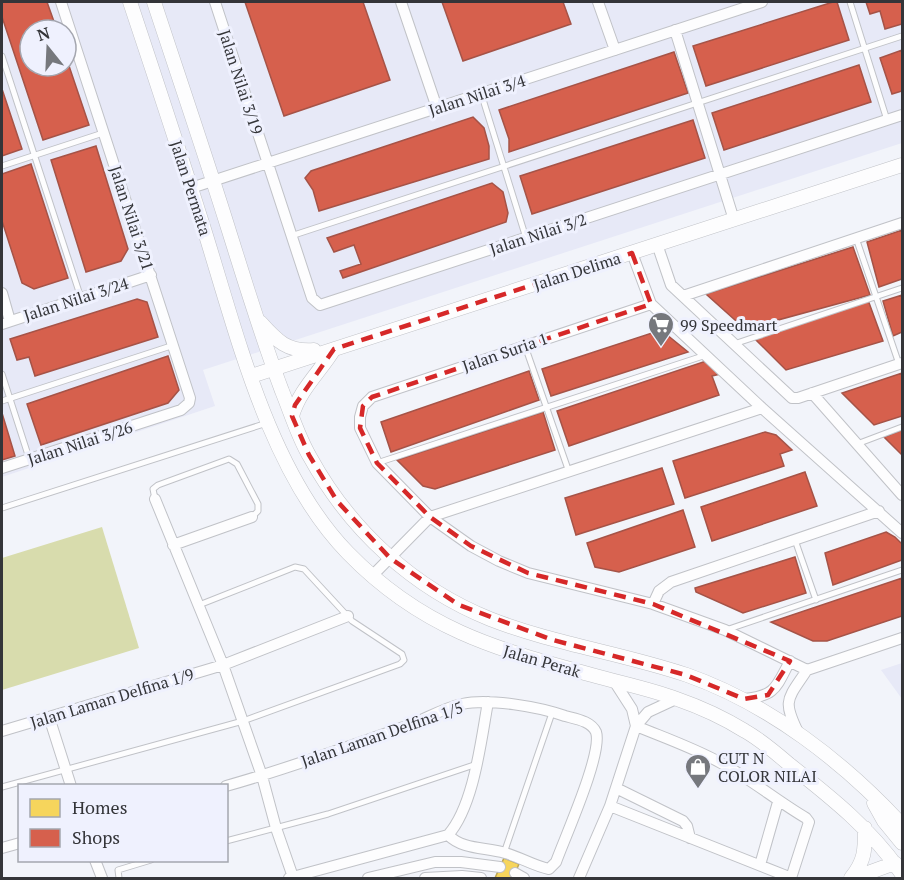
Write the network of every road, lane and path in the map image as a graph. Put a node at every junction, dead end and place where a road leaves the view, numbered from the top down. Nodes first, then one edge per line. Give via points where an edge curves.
1 (61, 2) edge
2 (130, 2) edge
3 (154, 2) edge
4 (215, 2) edge
5 (401, 2) edge
6 (598, 2) edge
7 (762, 2) edge
8 (850, 2) edge
9 (675, 30) junction
10 (903, 36) edge
11 (864, 49) junction
12 (615, 50) junction
13 (2, 56) edge
14 (481, 93) junction
15 (697, 103) junction
16 (437, 108) junction
17 (903, 115) edge
18 (887, 120) junction
19 (104, 132) junction
20 (34, 155) junction
21 (268, 163) junction
22 (903, 165) edge
23 (2, 166) edge
24 (503, 166) junction
25 (720, 175) junction
26 (213, 181) junction
27 (191, 188) junction
28 (734, 220) junction
29 (903, 223) edge
30 (291, 236) junction
31 (526, 238) junction
32 (856, 238) junction
33 (657, 244) junction
34 (632, 253) junction
35 (151, 275) junction
36 (903, 288) edge
37 (2, 293) edge
38 (683, 296) junction
39 (876, 297) junction
40 (81, 298) junction
41 (651, 304) junction
42 (256, 317) junction
43 (6, 322) edge
44 (734, 344) junction
45 (174, 345) junction
46 (525, 345) junction
47 (334, 349) junction
48 (707, 355) junction
49 (901, 364) edge
50 (274, 368) junction
51 (2, 374) edge
52 (251, 376) junction
53 (812, 393) junction
54 (9, 399) junction
55 (2, 401) edge
56 (547, 407) junction
57 (762, 408) junction
58 (292, 416) junction
59 (158, 417) joint
60 (267, 423) junction
61 (903, 427) edge
62 (857, 444) junction
63 (29, 459) junction
64 (377, 463) junction
65 (2, 468) edge
66 (569, 472) junction
67 (903, 495) edge
68 (155, 499) joint
69 (2, 508) edge
70 (879, 511) junction
71 (252, 517) joint
72 (430, 517) junction
73 (903, 533) edge
74 (795, 540) junction
75 (173, 545) junction
76 (390, 558) junction
77 (903, 570) edge
78 (372, 576) junction
79 (816, 600) junction
80 (652, 604) junction
81 (199, 606) junction
82 (348, 616) junction
83 (725, 630) junction
84 (903, 639) edge
85 (790, 661) junction
86 (223, 665) junction
87 (807, 670) junction
88 (614, 681) junction
89 (676, 699) junction
90 (744, 699) junction
91 (488, 702) junction
92 (552, 711) junction
93 (49, 717) junction
94 (243, 721) junction
95 (636, 726) junction
96 (2, 731) edge
97 (800, 736) junction
98 (477, 764) junction
99 (66, 769) junction
100 (262, 776) junction
101 (70, 784) edge
102 (228, 785) edge
103 (2, 787) edge
104 (616, 788) junction
105 (869, 793) junction
106 (778, 802) junction
107 (610, 806) junction
108 (903, 825) edge
109 (276, 828) junction
110 (865, 828) junction
111 (448, 835) junction
112 (690, 838) junction
113 (228, 840) edge
114 (903, 843) edge
115 (18, 844) edge
116 (2, 848) edge
117 (504, 853) junction
118 (96, 862) edge
119 (147, 862) edge
120 (760, 865) junction
121 (500, 867) dead end
122 (900, 868) edge
123 (291, 878) edge
124 (102, 879) edge
125 (119, 879) edge
126 (368, 879) edge
127 (425, 879) edge
128 (481, 879) edge
129 (579, 879) edge
130 (852, 879) edge

1 - 19 street, Jalan Nilai 3/21
2 - 27 main road, Jalan Permata
3 - 26 main road, Jalan Permata
4 - 21 street, Jalan Nilai 3/19
5 - 16 street
6 - 12 street
7 - 9 street, Jalan Nilai 3/4
8 - 11 lane
9 - 12 street, Jalan Nilai 3/4
9 - 15 street
10 - 11 lane
11 - 15 lane
11 - 18 lane
12 - 14 street, Jalan Nilai 3/4
13 - 20 lane
14 - 16 street, Jalan Nilai 3/4
14 - 24 lane
15 - 24 lane
15 - 25 street
16 - 21 street, Jalan Nilai 3/4
17 - 18 street, Jalan Nilai 3/2
18 - 25 street, Jalan Nilai 3/2
19 - 20 lane
19 - 35 street, Jalan Nilai 3/21
20 - 23 lane
20 - 40 lane
21 - 26 street, Jalan Nilai 3/4
21 - 30 street, Jalan Nilai 3/2
22 - 28 main road, Jalan Delima
24 - 30 lane
24 - 31 lane
25 - 28 street
25 - 31 street, Jalan Nilai 3/2
26 - 27 street, Jalan Nilai 3/4
26 - 42 main road, Jalan Permata
27 - 52 main road, Jalan Permata
28 - 33 main road, Jalan Delima
29 - 32 street
30 - 31 street, Jalan Nilai 3/2 via 312,298 320,304
32 - 38 street
32 - 39 lane
33 - 34 main road, Jalan Delima
33 - 38 street via 668,281
34 - 41 street
34 - 47 main road, Jalan Delima
35 - 40 street, Jalan Nilai 3/24
35 - 45 street, Jalan Nilai 3/21
36 - 39 lane
37 - 43 street
38 - 44 street
39 - 44 lane
39 - 49 lane
40 - 43 street, Jalan Nilai 3/24
41 - 46 street, Jalan Suria 1
41 - 48 street
42 - 47 main road via 287,347 302,351
42 - 50 main road, Jalan Permata
44 - 53 street via 792,398
45 - 54 lane
45 - 59 street, Jalan Nilai 3/21 via 190,398 185,407
46 - 56 lane
46 - 64 street, Jalan Suria 1 via 372,397 363,406 360,428
47 - 50 main road, Jalan Delima
47 - 58 main road via 303,391
48 - 56 lane
48 - 57 street
49 - 53 street
50 - 52 main road, Jalan Delima
50 - 58 main road, Jalan Perak
51 - 54 lane
52 - 60 main road, Jalan Perak
53 - 62 street
54 - 55 lane
54 - 63 lane
56 - 64 lane
56 - 66 lane
57 - 66 street
57 - 70 street
58 - 76 main road, Jalan Perak via 309,455 337,501
59 - 63 street, Jalan Nilai 3/26
60 - 69 lane
60 - 78 main road, Jalan Perak via 319,517
61 - 62 lane
62 - 67 street
63 - 65 street, Jalan Nilai 3/26
64 - 72 street
66 - 72 street
68 - 71 lane via 156,486 229,459 237,464 258,504 258,512
68 - 75 street
70 - 73 street
70 - 74 street
71 - 75 street
72 - 76 street
72 - 80 street via 471,546 528,573
74 - 79 lane
74 - 80 street via 671,582 659,591
75 - 81 street
76 - 78 street
76 - 90 main road, Jalan Perak via 428,587 492,620 686,675
77 - 79 lane
78 - 88 main road, Jalan Perak via 415,609 482,643
79 - 83 lane
80 - 83 street
81 - 82 lane via 296,567 304,569
81 - 86 street
82 - 86 street, Jalan Laman Delfina 1/9
82 - 94 lane via 402,654 404,660
83 - 85 street
84 - 87 street
85 - 87 street
85 - 90 street via 768,695
86 - 93 street, Jalan Laman Delfina 1/9
86 - 94 street
87 - 97 street via 789,697 788,707
88 - 89 main road, Jalan Perak
88 - 95 street via 632,709
89 - 95 street via 648,712
89 - 110 main road, Jalan Perak via 747,731
90 - 97 main road, Jalan Perak
91 - 92 street, Jalan Laman Delfina 1/5
91 - 98 street
91 - 100 street, Jalan Laman Delfina 1/5 via 463,704
92 - 117 lane
92 - 117 street, Jalan Laman Delfina 1/5 via 591,724 595,731 598,743 581,797 554,866 544,868
93 - 96 street, Jalan Laman Delfina 1/9
93 - 99 street
94 - 99 lane
94 - 100 street
95 - 104 street
95 - 106 street via 722,764
97 - 105 main road, Jalan Perak
98 - 109 lane
98 - 111 street via 463,814
99 - 101 street
99 - 103 lane
100 - 102 street, Jalan Laman Delfina 1/5
100 - 109 street
104 - 107 street
104 - 112 street via 683,821
105 - 108 main road, Jalan Perak
105 - 114 main road via 884,821
106 - 120 street
106 - 120 street via 809,822 789,877
107 - 112 street
107 - 129 street
109 - 113 lane
109 - 123 street
110 - 122 main road, Jalan Perak
110 - 130 main road via 865,852
111 - 117 street via 463,845
111 - 123 street
112 - 120 street
115 - 116 street
118 - 124 street
119 - 125 lane via 118,870
121 - 126 street via 435,862
122 - 130 main road
127 - 128 street

